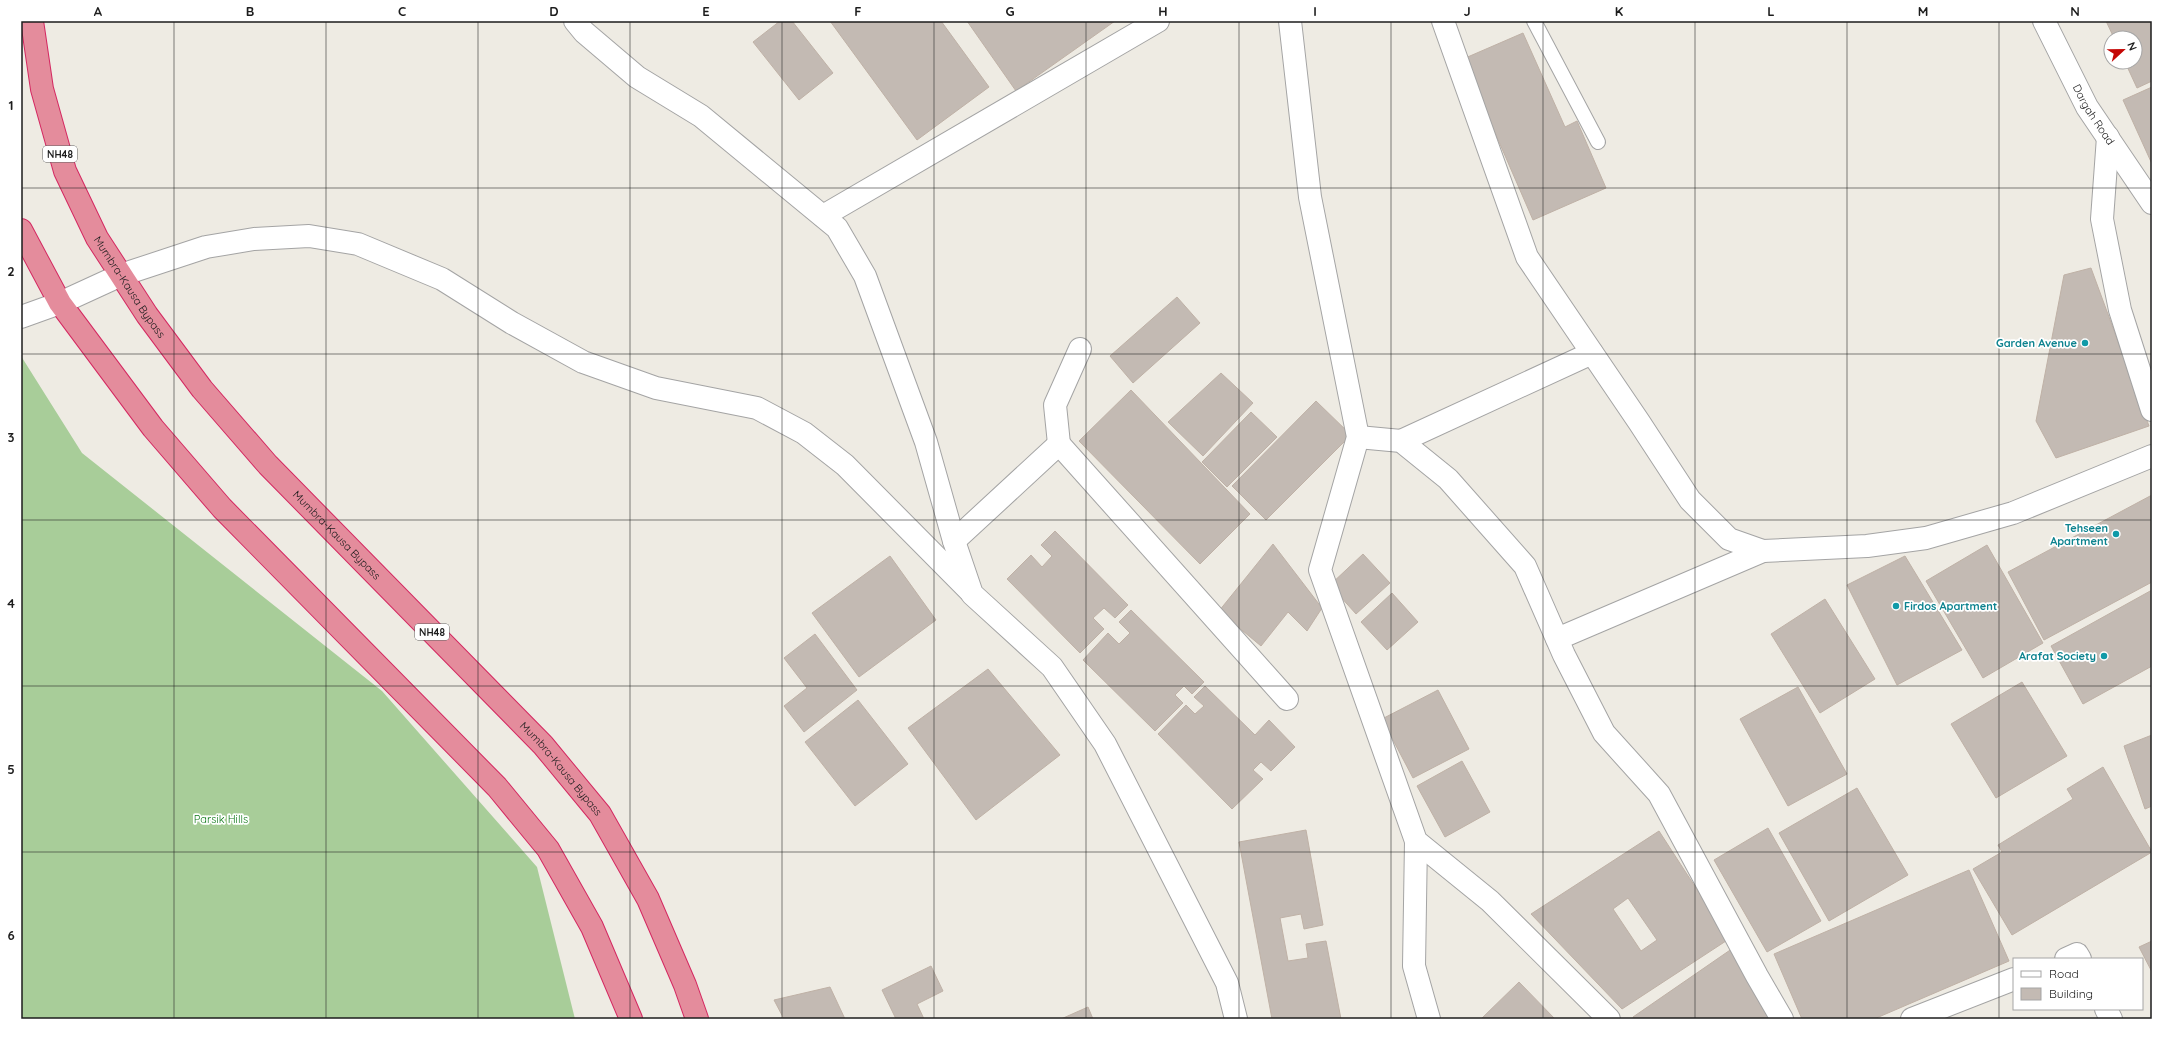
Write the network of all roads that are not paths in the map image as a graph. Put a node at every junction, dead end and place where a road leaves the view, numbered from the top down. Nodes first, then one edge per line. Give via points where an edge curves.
1 (32, 21) edge
2 (575, 21) edge
3 (1158, 21) edge
4 (1290, 21) edge
5 (1443, 21) edge
6 (1534, 21) edge
7 (2044, 21) edge
8 (2108, 137) junction
9 (1598, 142) dead end
10 (2152, 203) edge
11 (823, 216) junction
12 (21, 230) edge
13 (121, 275) junction
14 (60, 303) junction
15 (21, 317) edge
16 (1080, 349) dead end
17 (1592, 353) junction
18 (2152, 410) edge
19 (1358, 437) junction
20 (1401, 441) junction
21 (1059, 444) junction
22 (2152, 456) edge
23 (954, 541) junction
24 (1763, 551) junction
25 (972, 594) junction
26 (1557, 639) junction
27 (1287, 699) dead end
28 (1416, 841) junction
29 (2068, 958) edge
30 (2079, 958) edge
31 (2013, 979) edge
32 (2106, 1010) edge
33 (631, 1019) edge
34 (697, 1019) edge
35 (1236, 1019) edge
36 (1429, 1019) edge
37 (1609, 1019) edge
38 (1782, 1019) edge
39 (1912, 1019) edge
40 (2111, 1019) edge

1 - 13 highway, Mumbra-Kausa Bypass / NH48 via 42,89 64,171 97,238
2 - 11 street via 584,32 637,77 701,116
3 - 11 street
4 - 19 street via 1310,197
5 - 17 street via 1527,257
6 - 9 lane
7 - 8 street, Dargah Road via 2087,107
8 - 10 street, Dargah Road
8 - 18 street via 2102,219 2120,310
11 - 23 street via 837,228 865,276 926,442
12 - 14 highway
13 - 14 street
13 - 25 street via 206,247 254,239 309,236 358,244 442,279 512,323 583,362 656,388 757,408 804,433 845,465
13 - 34 highway, Mumbra-Kausa Bypass / NH48 via 202,389 268,465 543,745 600,814 648,899
14 - 15 street
14 - 33 highway via 153,428 222,508 497,787 548,849 592,927
16 - 21 street via 1054,405
17 - 20 street
17 - 24 street via 1690,500 1729,540
19 - 20 street
19 - 28 street via 1320,570
20 - 26 street via 1448,479 1525,566
21 - 23 street
21 - 27 street
22 - 24 street via 2013,513 1926,538 1867,546
23 - 25 street
24 - 26 street
25 - 35 street via 1052,667 1105,744 1227,983
26 - 38 street via 1604,733 1659,794
28 - 36 street via 1414,966
28 - 37 street via 1490,901
29 - 30 street via 2077,954
31 - 39 street
32 - 40 street

